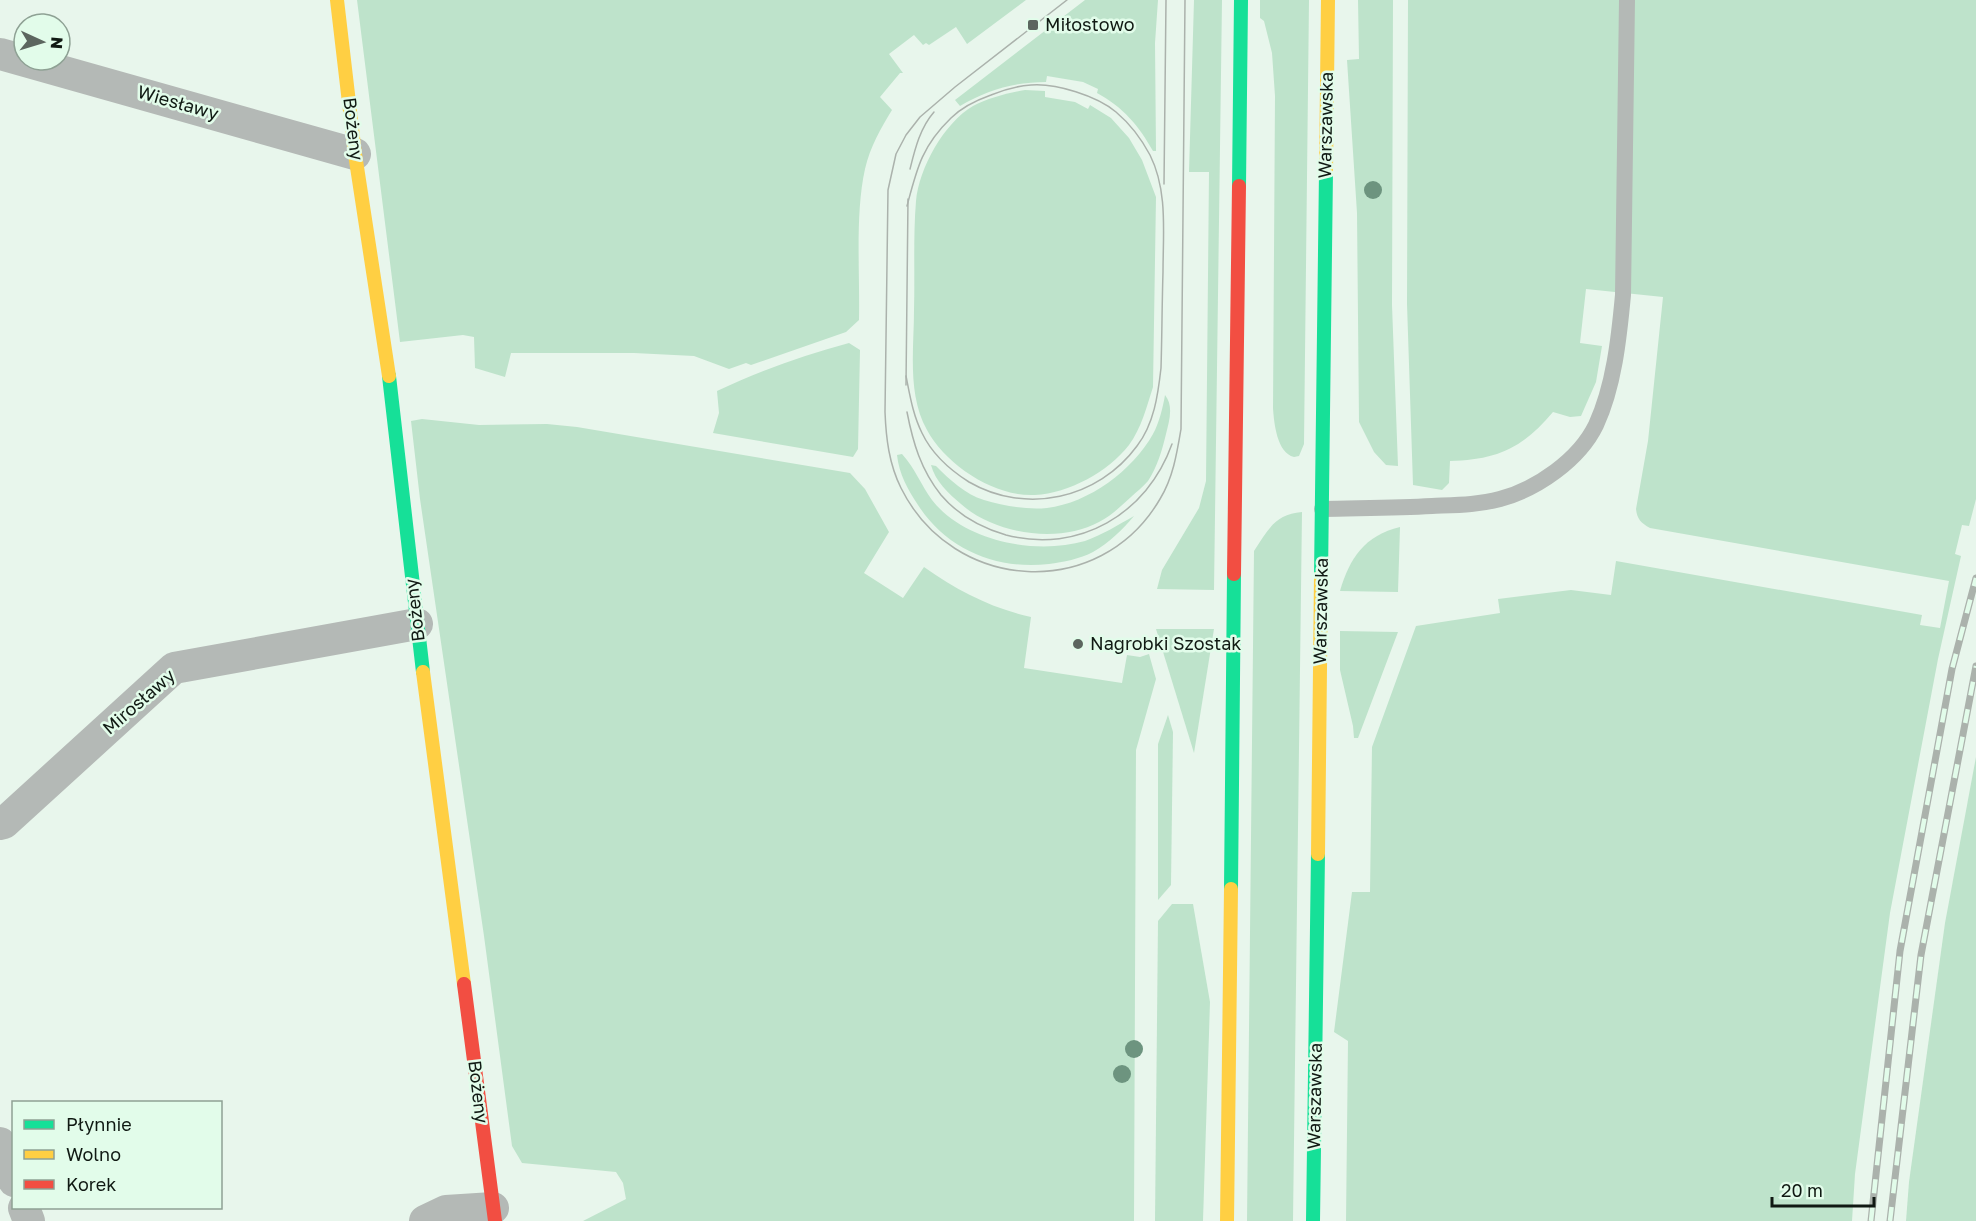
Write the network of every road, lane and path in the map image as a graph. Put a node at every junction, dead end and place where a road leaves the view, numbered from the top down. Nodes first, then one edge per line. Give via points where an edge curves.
1 (337, 0) edge
2 (1241, 0) edge
3 (1328, 0) edge
4 (1627, 0) edge
5 (0, 54) edge
6 (355, 154) junction
7 (1322, 509) junction
8 (417, 624) junction
9 (0, 824) edge
10 (0, 1143) edge
11 (12, 1176) edge
12 (494, 1215) edge
13 (425, 1221) edge
14 (1227, 1221) edge
15 (1313, 1221) edge

1 - 6 main road, Bożeny
2 - 14 main road
3 - 7 main road, Warszawska
4 - 7 lane via 1623,295 1620,336 1596,425 1579,450 1559,468 1501,499 1469,505
5 - 6 street, Wiesławy
6 - 8 main road, Bożeny via 394,412
7 - 15 main road, Warszawska
8 - 9 street, Mirosławy via 174,668
8 - 12 main road, Bożeny
10 - 11 street
12 - 13 street via 446,1211

